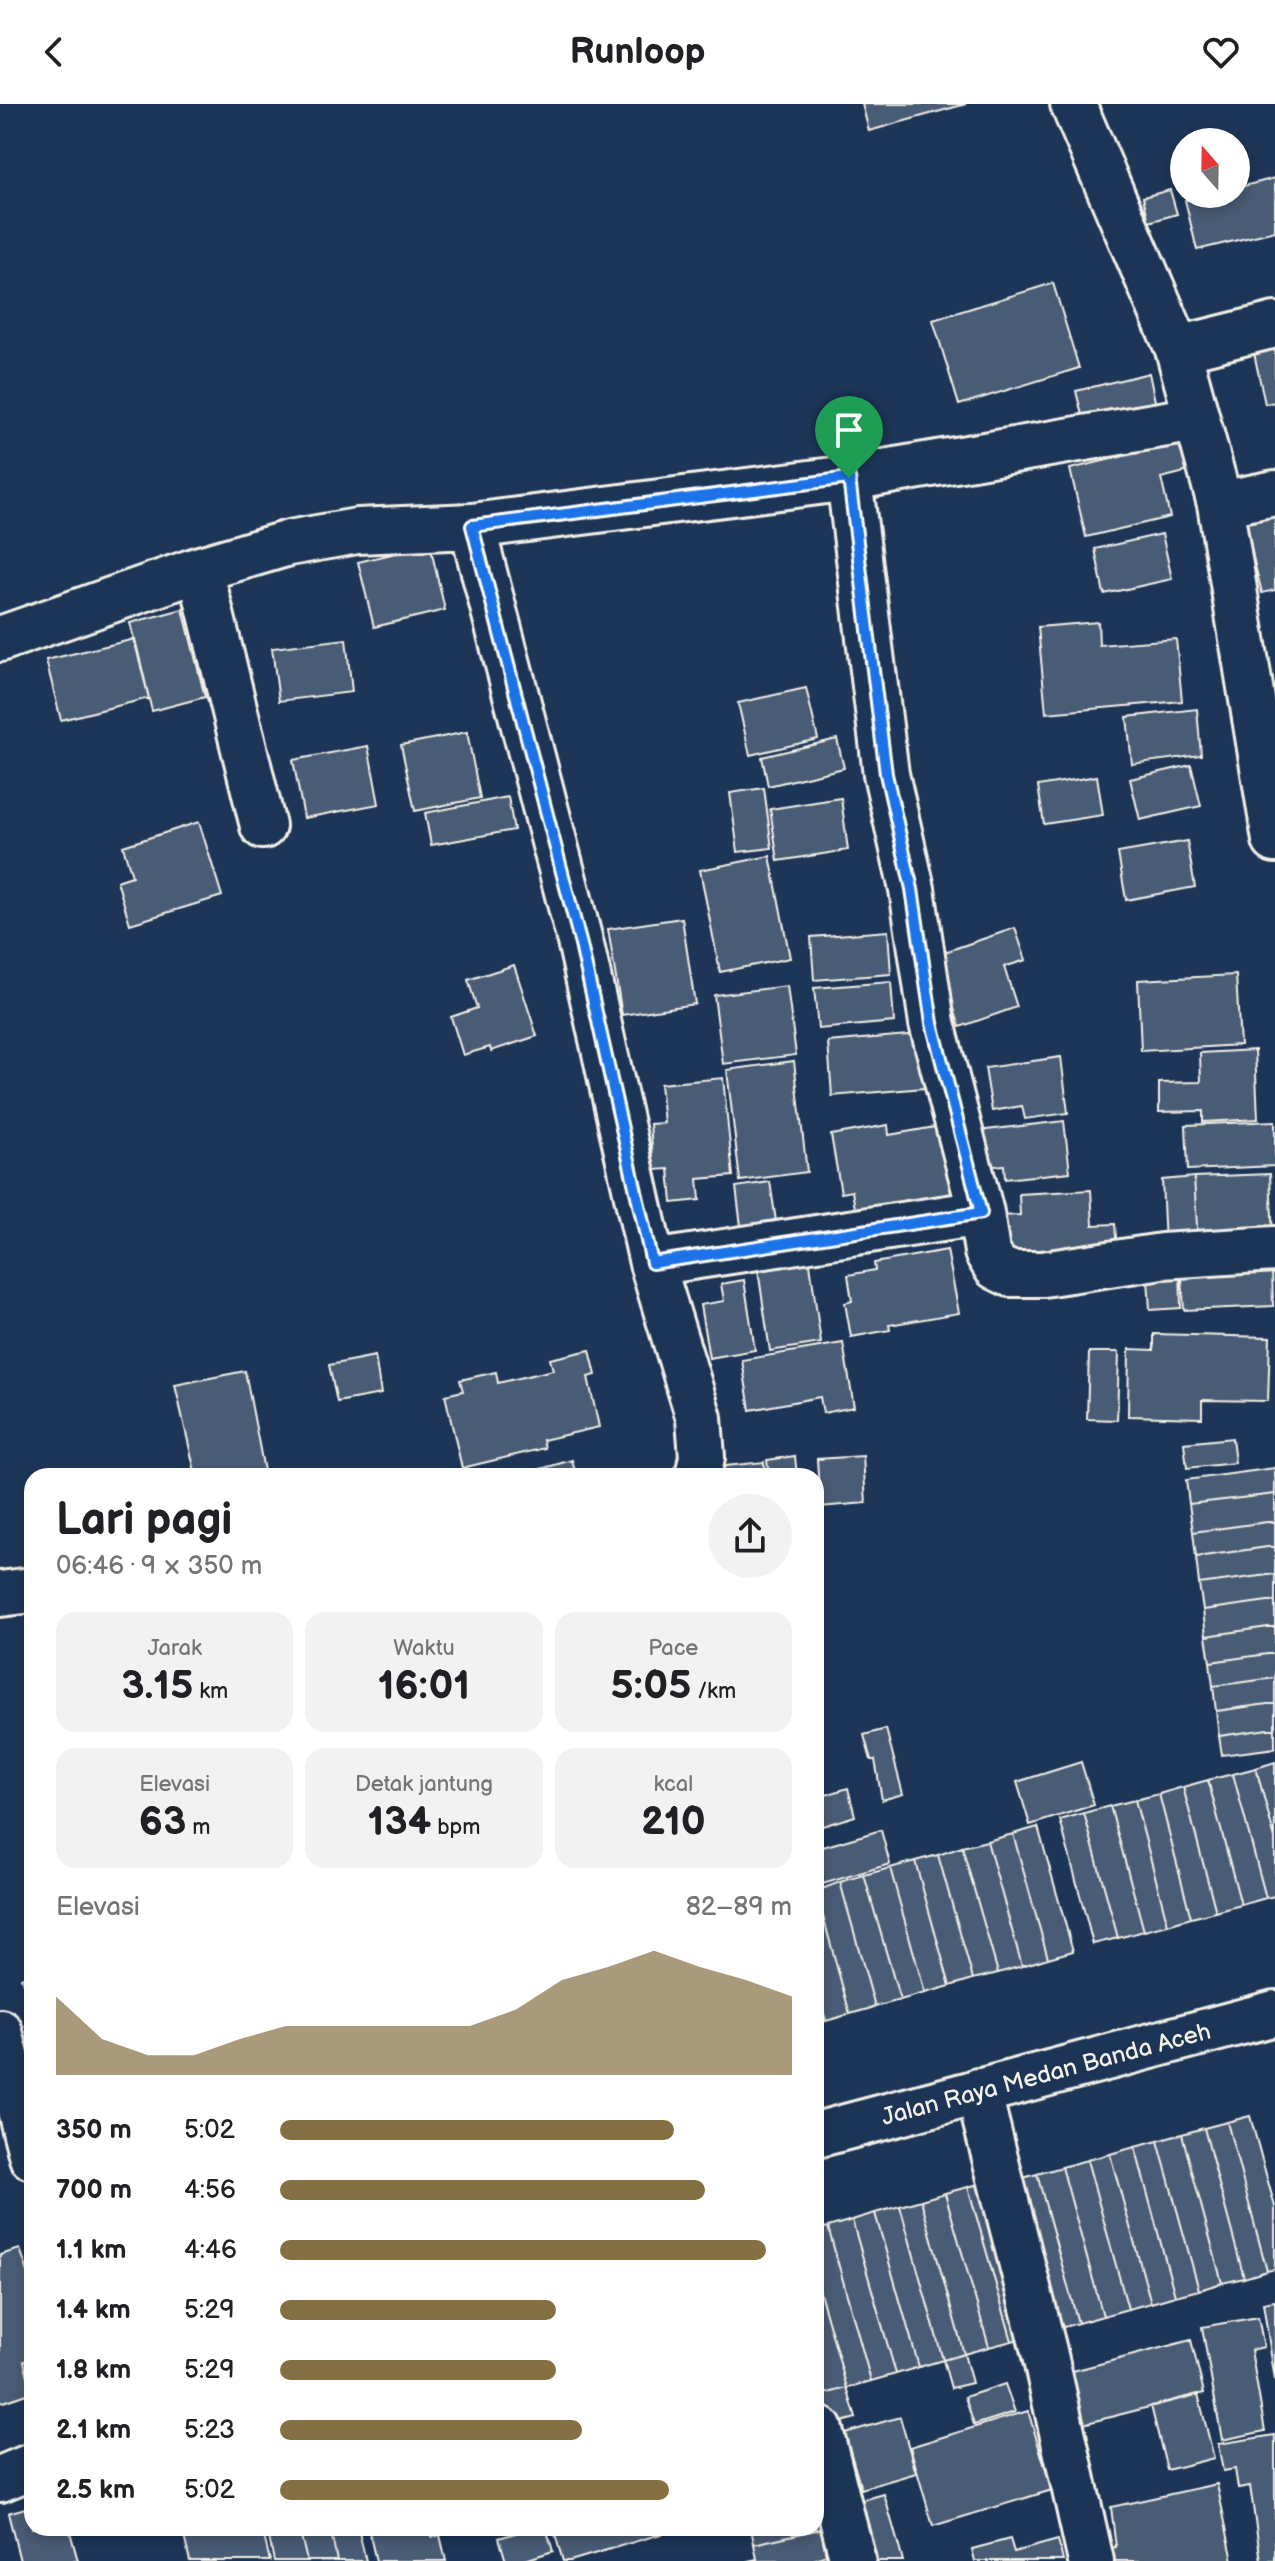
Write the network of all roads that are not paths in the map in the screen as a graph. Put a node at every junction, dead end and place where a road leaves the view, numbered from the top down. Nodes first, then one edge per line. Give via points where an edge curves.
1 (1073, 104) edge
2 (1275, 325) edge
3 (1178, 349) junction
4 (1196, 419) junction
5 (849, 478) junction
6 (1275, 493) edge
7 (1220, 504) junction
8 (472, 526) junction
9 (200, 569) junction
10 (0, 639) edge
11 (263, 826) dead end
12 (1275, 840) edge
13 (981, 1213) junction
14 (1275, 1249) edge
15 (652, 1263) junction
16 (700, 1468) edge
17 (24, 1591) edge
18 (0, 1594) edge
19 (1275, 2013) edge
20 (0, 2032) edge
21 (978, 2091) junction
22 (24, 2126) edge
23 (824, 2133) edge
24 (824, 2446) edge
25 (24, 2469) edge
26 (0, 2479) edge
27 (853, 2561) edge
28 (1091, 2561) edge

1 - 3 main road
2 - 3 main road
3 - 4 main road
4 - 5 main road
4 - 7 main road
5 - 8 main road
5 - 13 main road via 886,774 912,889 932,1023
6 - 7 main road
7 - 12 main road
8 - 9 main road via 357,531 289,543
8 - 15 main road via 581,945
9 - 10 main road
9 - 11 main road
13 - 14 main road via 987,1252 996,1267 1010,1274
13 - 15 main road
15 - 16 main road via 699,1418
17 - 18 main road
19 - 21 main road, Jalan Raya Medan Banda Aceh
20 - 22 main road
21 - 23 main road, Jalan Raya Medan Banda Aceh
21 - 28 main road
24 - 27 main road
25 - 26 main road

